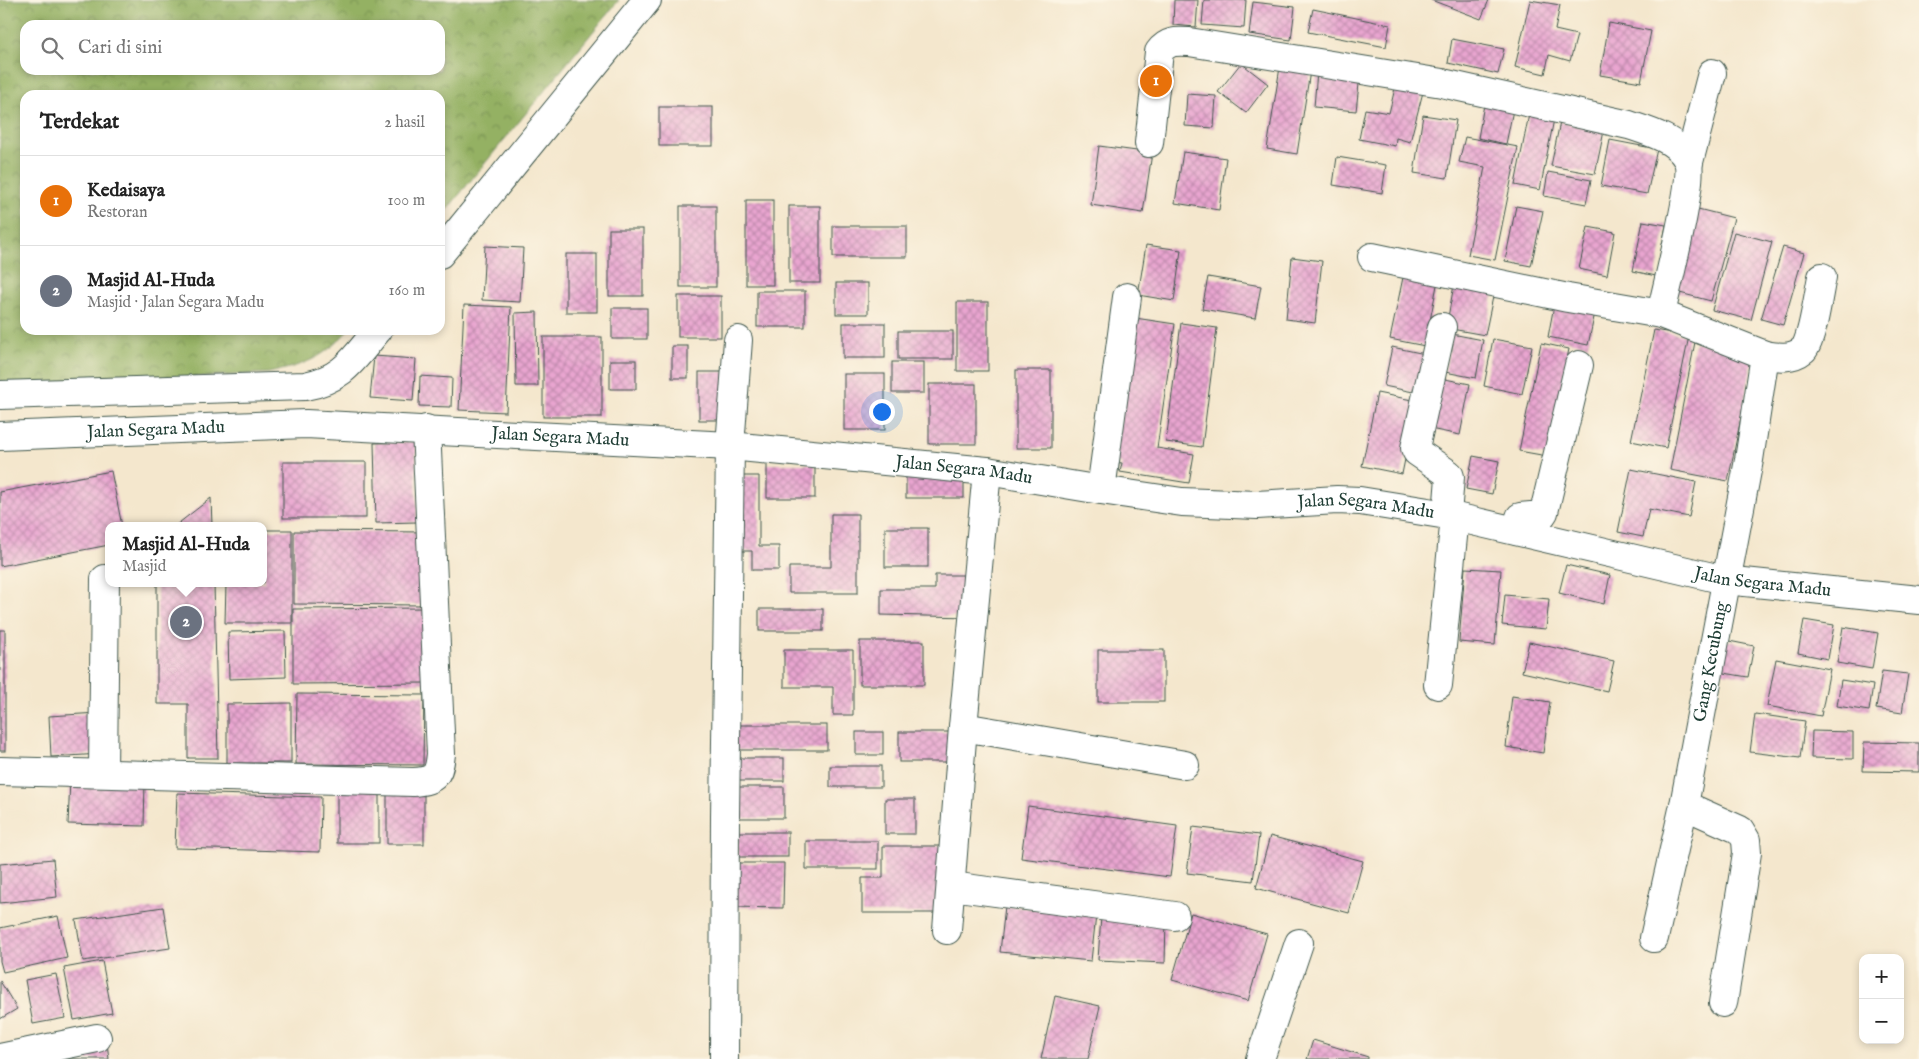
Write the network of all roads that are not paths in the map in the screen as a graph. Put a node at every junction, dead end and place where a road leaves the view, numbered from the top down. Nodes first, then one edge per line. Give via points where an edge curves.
1 (647, 0) edge
2 (1712, 73) dead end
3 (1149, 142) dead end
4 (1689, 162) junction
5 (445, 248) edge
6 (1372, 257) dead end
7 (1822, 277) dead end
8 (1127, 297) dead end
9 (1661, 314) junction
10 (1442, 327) dead end
11 (374, 335) edge
12 (738, 340) dead end
13 (1765, 355) junction
14 (1579, 365) dead end
15 (305, 386) junction
16 (0, 395) edge
17 (306, 424) junction
18 (426, 429) junction
19 (0, 436) edge
20 (730, 446) junction
21 (987, 471) junction
22 (1101, 490) junction
23 (1451, 516) junction
24 (1517, 531) junction
25 (105, 579) dead end
26 (1725, 580) junction
27 (1919, 600) edge
28 (1438, 685) dead end
29 (963, 727) junction
30 (1185, 765) dead end
31 (0, 771) edge
32 (103, 773) junction
33 (1684, 805) junction
34 (951, 886) junction
35 (1175, 916) dead end
36 (948, 930) dead end
37 (1654, 938) dead end
38 (1299, 943) dead end
39 (1723, 1003) dead end
40 (98, 1038) dead end
41 (0, 1058) edge
42 (724, 1059) edge
43 (1260, 1059) edge

1 - 5 street
2 - 4 street
3 - 4 street via 1159,52 1163,46 1175,41 1442,83 1629,125 1675,145
4 - 9 street via 1688,189
6 - 9 street
7 - 13 street via 1807,345 1790,356
8 - 22 street
9 - 13 street
10 - 23 street via 1415,448 1416,452 1449,474
11 - 15 street via 345,370 318,384
12 - 20 street
13 - 26 street, Gang Kecubung via 1749,460
14 - 24 street via 1544,512 1542,515 1520,516
15 - 16 street
15 - 17 street
17 - 18 street, Jalan Segara Madu
17 - 19 street, Jalan Segara Madu
18 - 20 street, Jalan Segara Madu
18 - 32 street via 440,754 437,774 424,782 413,782
20 - 21 street, Jalan Segara Madu
20 - 42 street
21 - 22 street, Jalan Segara Madu
21 - 29 street
22 - 23 street, Jalan Segara Madu via 1182,502 1257,505 1360,501
23 - 24 street, Jalan Segara Madu
23 - 28 street
24 - 26 street, Jalan Segara Madu
25 - 32 street
26 - 27 street, Jalan Segara Madu
26 - 33 street, Gang Kecubung
29 - 30 street
29 - 34 street
31 - 32 street
33 - 37 street, Gang Kecubung
33 - 39 street via 1740,830 1746,840 1747,854
34 - 35 street
34 - 36 street
38 - 43 street
40 - 41 street

